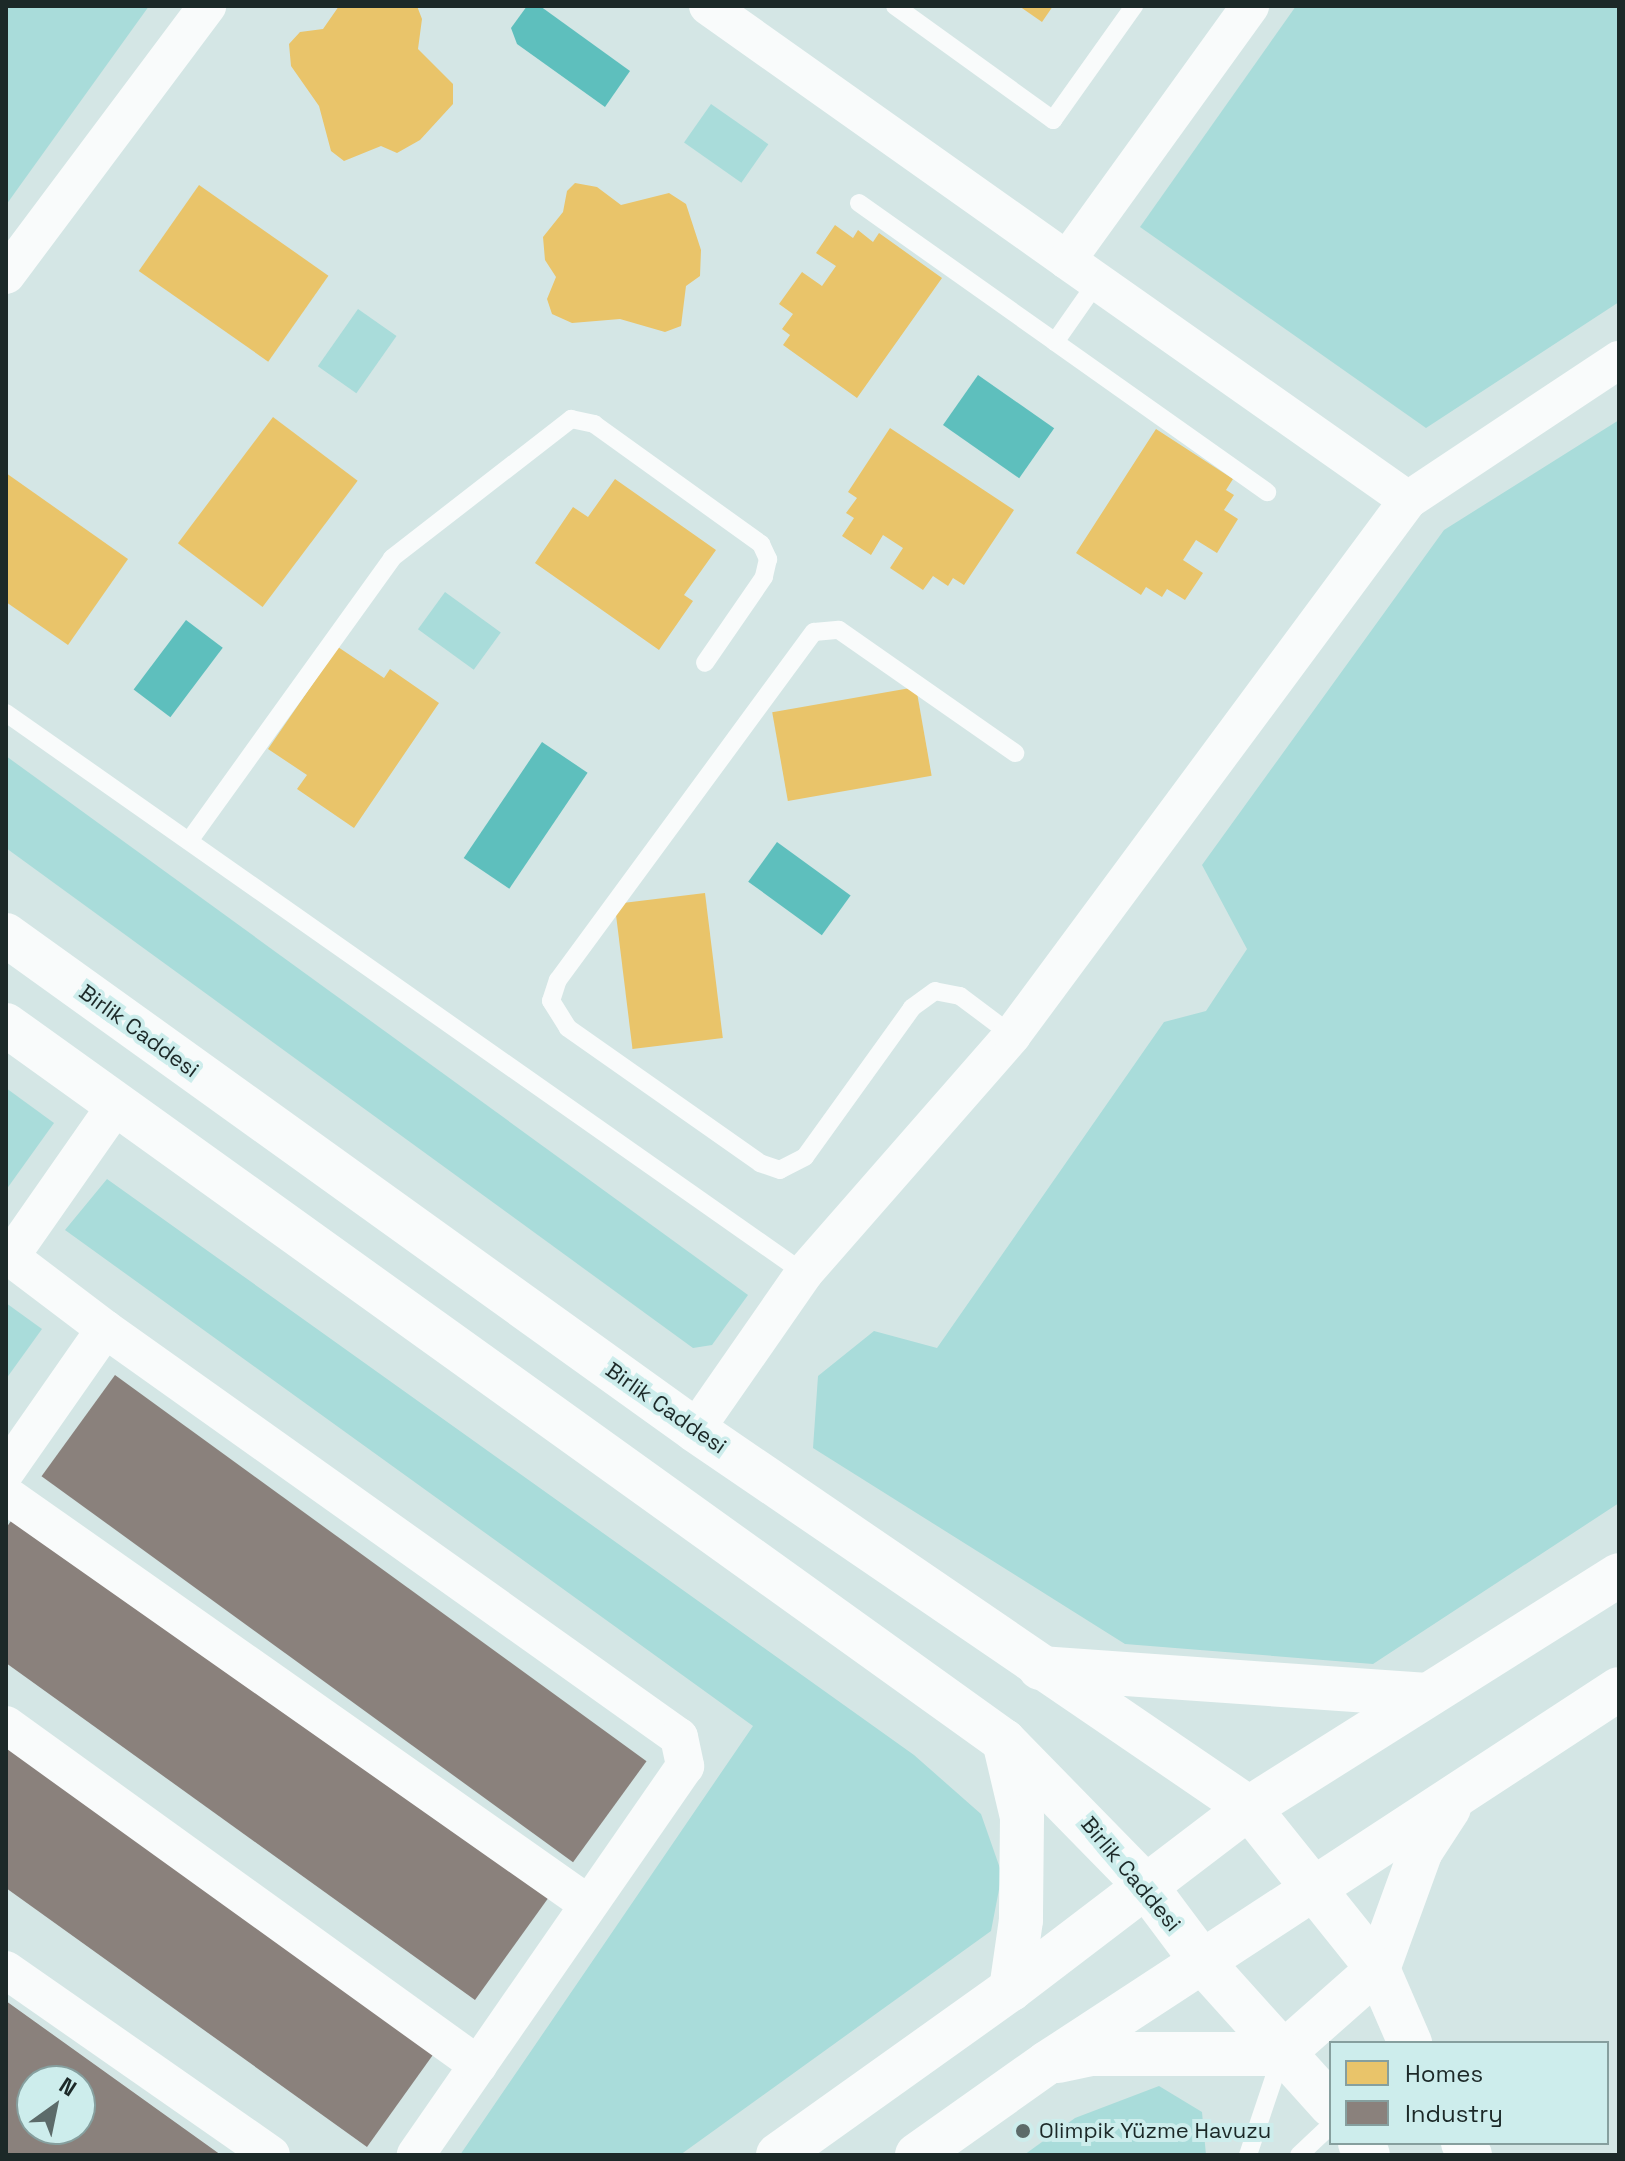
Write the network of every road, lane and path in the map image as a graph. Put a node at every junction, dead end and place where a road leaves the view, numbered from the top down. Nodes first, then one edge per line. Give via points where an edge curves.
1 (207, 6) edge
2 (895, 6) edge
3 (1134, 6) edge
4 (1250, 6) edge
5 (712, 7) edge
6 (859, 203) dead end
7 (1067, 260) junction
8 (6, 275) edge
9 (1097, 282) junction
10 (1055, 342) junction
11 (1619, 360) edge
12 (1267, 492) dead end
13 (1408, 500) junction
14 (705, 663) dead end
15 (6, 713) edge
16 (1015, 753) dead end
17 (189, 841) junction
18 (6, 935) edge
19 (6, 1025) edge
20 (1012, 1035) junction
21 (116, 1105) junction
22 (8, 1256) edge
23 (804, 1273) junction
24 (105, 1329) junction
25 (695, 1430) junction
26 (6, 1471) edge
27 (6, 1495) edge
28 (1619, 1575) edge
29 (1038, 1668) junction
30 (1619, 1689) edge
31 (1427, 1695) junction
32 (6, 1725) edge
33 (1004, 1741) junction
34 (1464, 1789) junction
35 (1249, 1808) junction
36 (1145, 1885) junction
37 (1313, 1890) junction
38 (588, 1904) junction
39 (1204, 1964) junction
40 (1378, 1969) junction
41 (6, 1970) edge
42 (1011, 1989) junction
43 (1409, 2041) edge
44 (1282, 2054) junction
45 (1047, 2063) junction
46 (478, 2065) junction
47 (1329, 2103) edge
48 (1329, 2127) edge
49 (271, 2155) edge
50 (416, 2155) edge
51 (778, 2155) edge
52 (917, 2155) edge
53 (1248, 2155) edge
54 (1299, 2155) edge

1 - 8 street
2 - 3 lane via 1053,120
4 - 7 street
5 - 7 street
6 - 10 lane
7 - 9 street
9 - 10 lane
9 - 13 street
10 - 12 lane
11 - 13 street
13 - 20 street
14 - 17 lane via 764,577 768,559 761,544 594,424 571,419 392,558
15 - 17 lane
16 - 20 lane via 839,630 814,632 558,980 551,1001 568,1028 760,1163 780,1170 805,1157 912,1008 935,991 960,996
17 - 23 lane
18 - 25 street, Birlik Caddesi
19 - 21 street, Birlik Caddesi
20 - 23 street
21 - 22 street
21 - 33 street, Birlik Caddesi
22 - 24 street
23 - 25 street
24 - 26 street
24 - 38 street via 679,1737 685,1766
25 - 29 street, Birlik Caddesi
27 - 38 street
28 - 31 street
29 - 31 street
29 - 35 street, Birlik Caddesi
30 - 34 street
31 - 35 street
32 - 46 street
33 - 36 street, Birlik Caddesi
33 - 42 street via 1022,1817 1021,1920
34 - 37 street
34 - 40 street via 1421,1851
35 - 36 street
35 - 37 street, Birlik Caddesi
36 - 39 street, Birlik Caddesi
36 - 42 street
37 - 39 street
37 - 40 street, Birlik Caddesi
38 - 46 street
39 - 44 street, Birlik Caddesi
39 - 45 street
40 - 43 street
40 - 44 street
41 - 49 street
42 - 51 street
44 - 45 street via 1092,2054
44 - 47 street
44 - 53 lane
45 - 52 street
46 - 50 street
48 - 54 lane

